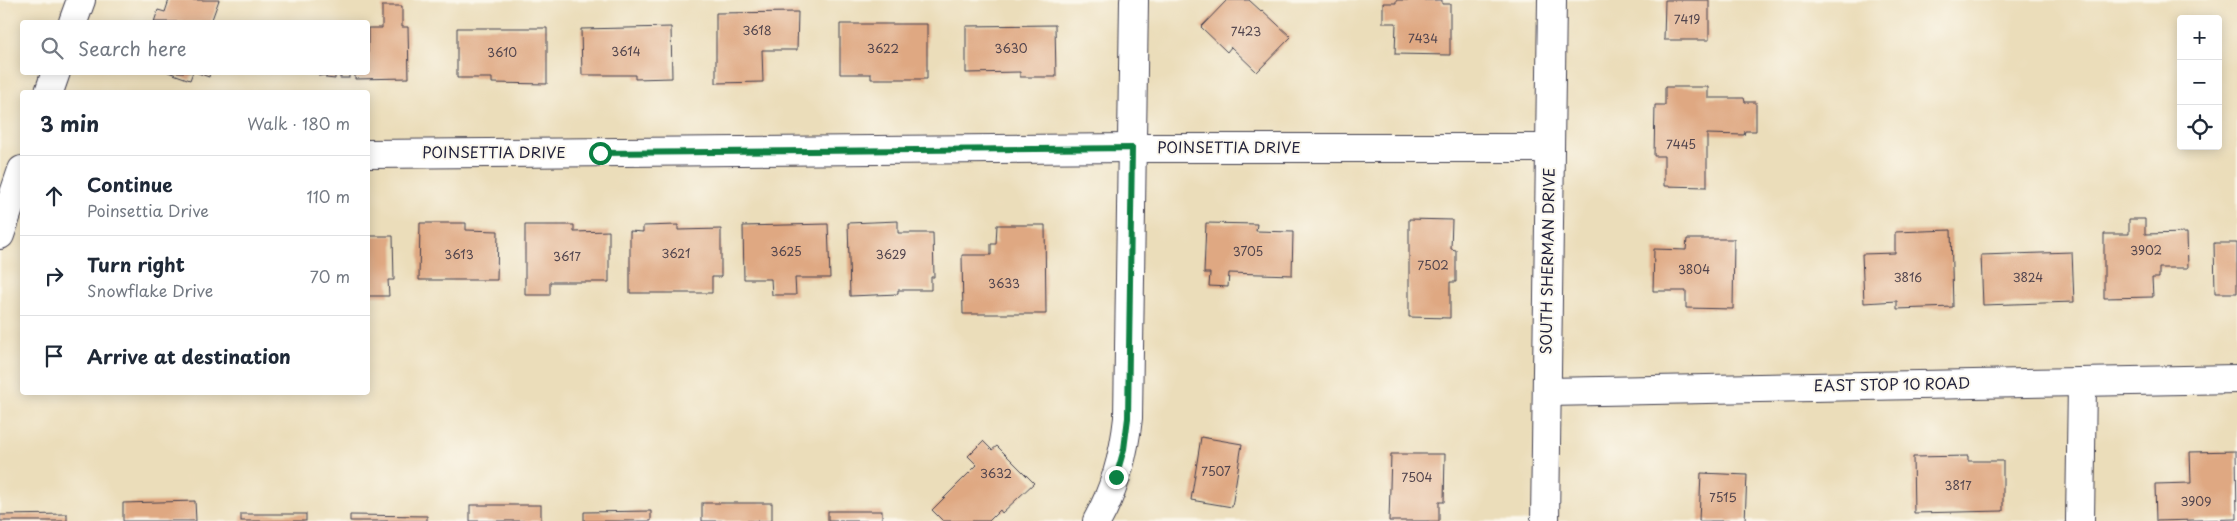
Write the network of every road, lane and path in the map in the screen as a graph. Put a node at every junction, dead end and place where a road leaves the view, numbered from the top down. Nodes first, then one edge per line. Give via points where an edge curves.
1 (81, 0) edge
2 (1134, 0) edge
3 (1552, 0) edge
4 (74, 20) edge
5 (55, 75) edge
6 (50, 90) edge
7 (1132, 148) junction
8 (1550, 148) junction
9 (370, 154) edge
10 (20, 176) edge
11 (0, 236) edge
12 (2237, 380) edge
13 (2082, 383) junction
14 (1546, 392) junction
15 (1096, 521) edge
16 (1545, 521) edge
17 (2080, 521) edge

1 - 4 street
2 - 7 street
3 - 8 street, SOUTH SHERMAN DRIVE
5 - 6 street
7 - 8 street, POINSETTIA DRIVE
7 - 9 street, POINSETTIA DRIVE
7 - 15 street via 1128,418 1116,477
8 - 14 street, SOUTH SHERMAN DRIVE
10 - 11 street
12 - 13 street, EAST STOP 10 ROAD
13 - 14 street, EAST STOP 10 ROAD
13 - 17 street
14 - 16 street, SOUTH SHERMAN DRIVE

